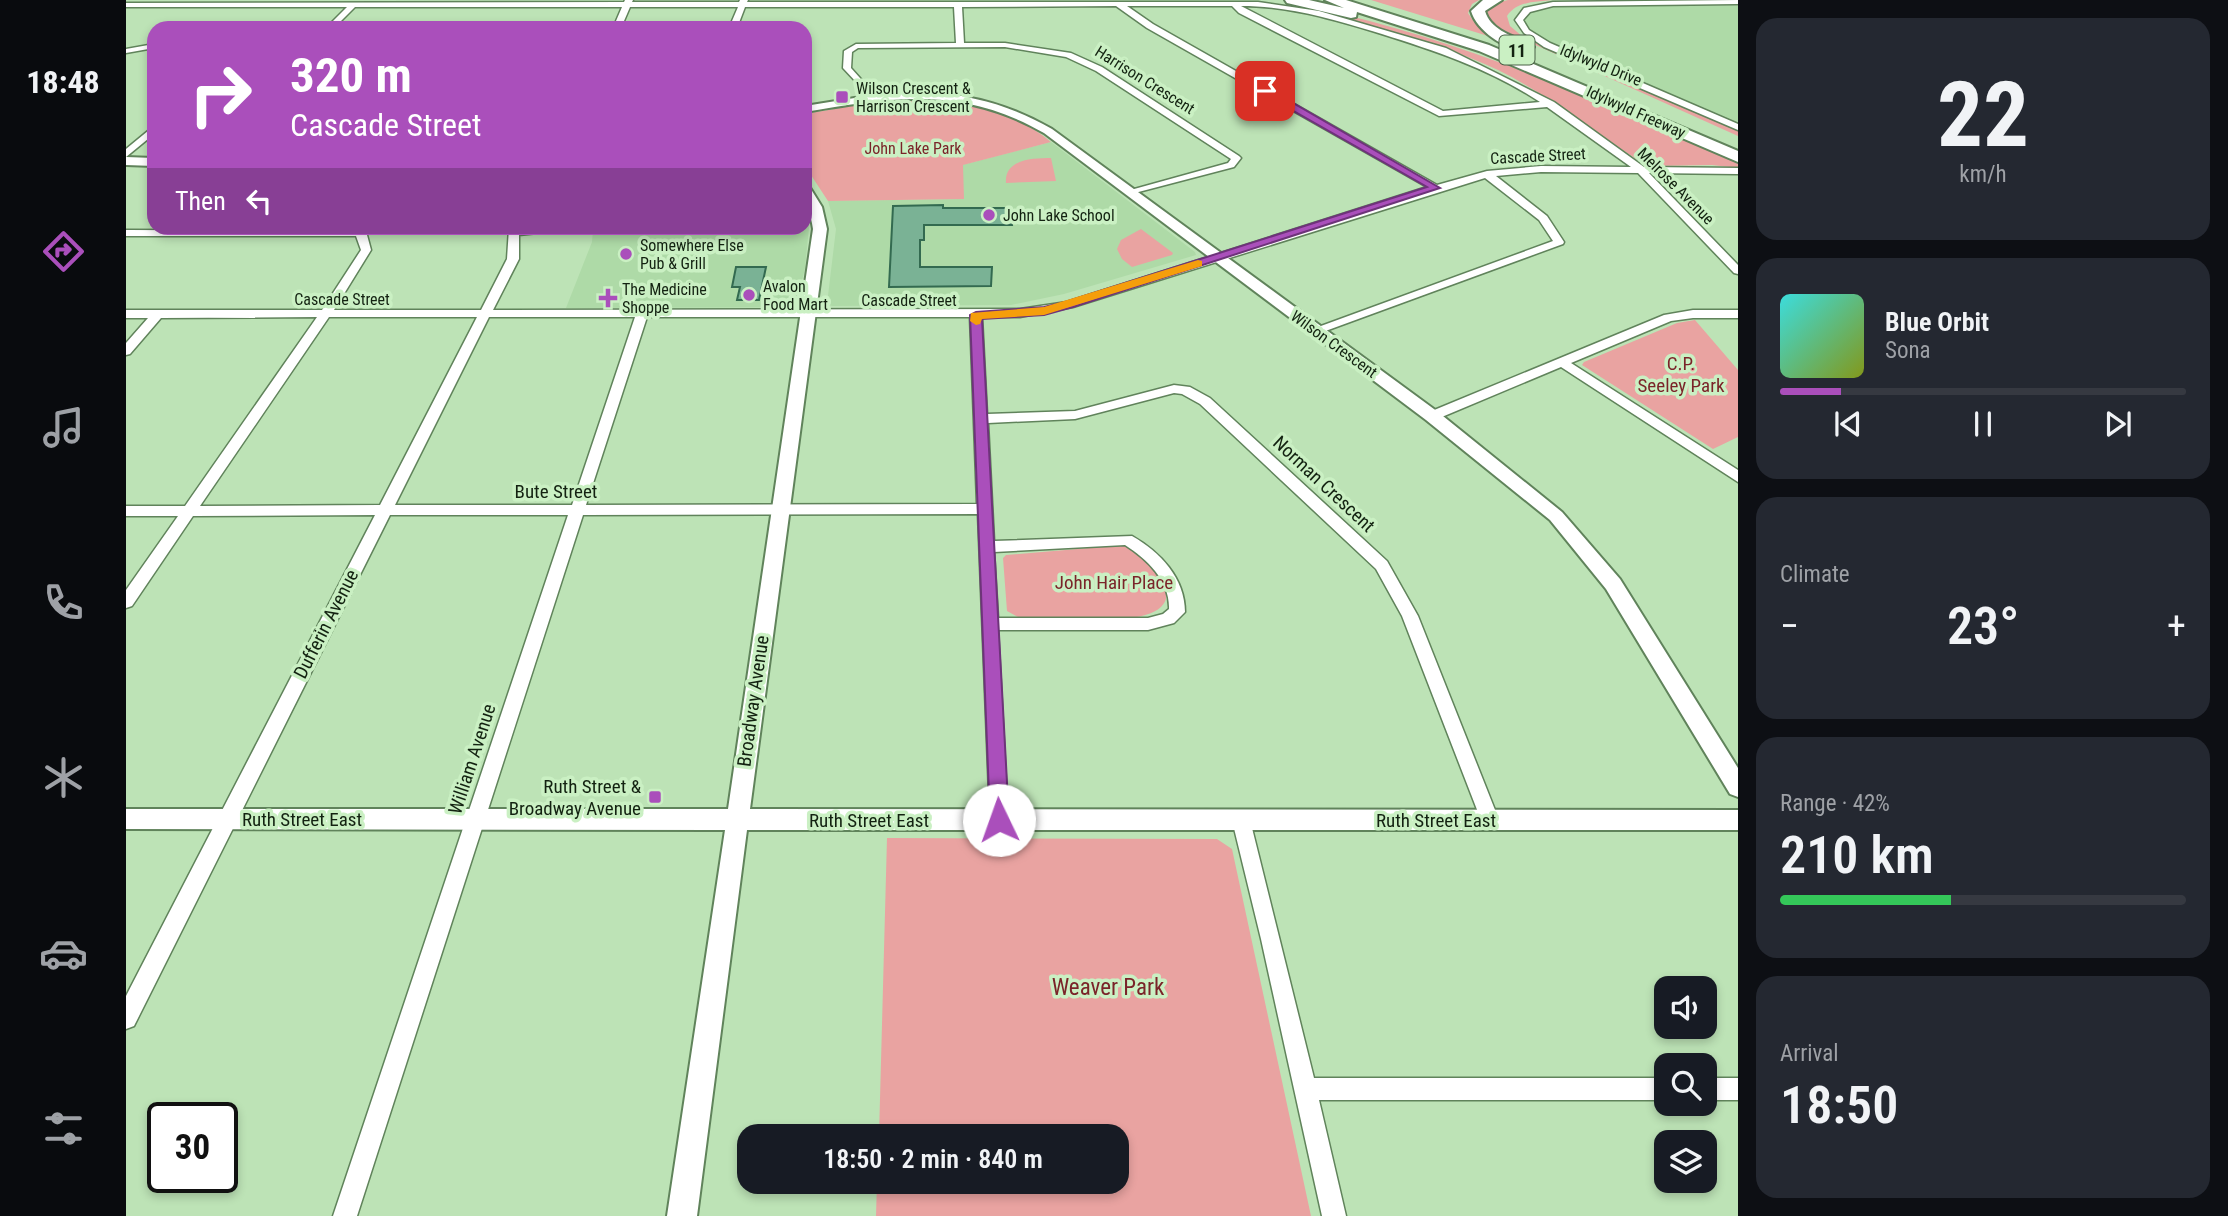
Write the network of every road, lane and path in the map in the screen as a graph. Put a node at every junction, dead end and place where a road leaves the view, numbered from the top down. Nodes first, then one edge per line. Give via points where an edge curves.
1 (1332, 0) edge
2 (1359, 0) edge
3 (1495, 0) edge
4 (230, 2) edge
5 (440, 2) edge
6 (628, 2) edge
7 (743, 2) edge
8 (1738, 2) edge
9 (1285, 3) edge
10 (958, 4) junction
11 (1044, 4) junction
12 (1118, 4) junction
13 (1234, 4) junction
14 (126, 5) edge
15 (353, 5) junction
16 (1107, 13) dead end
17 (1117, 16) dead end
18 (337, 21) edge
19 (620, 21) edge
20 (736, 21) edge
21 (1150, 26) junction
22 (960, 44) junction
23 (147, 47) edge
24 (126, 51) edge
25 (1533, 68) junction
26 (873, 97) junction
27 (1551, 104) junction
28 (812, 108) edge
29 (1670, 112) junction
30 (1738, 127) edge
31 (147, 135) edge
32 (1738, 141) edge
33 (126, 154) edge
34 (1738, 157) edge
35 (126, 161) edge
36 (147, 162) edge
37 (1640, 169) junction
38 (1738, 171) edge
39 (1488, 174) junction
40 (1435, 188) junction
41 (1131, 193) junction
42 (812, 210) edge
43 (126, 233) edge
44 (147, 233) edge
45 (362, 235) edge
46 (515, 235) edge
47 (1217, 257) junction
48 (1738, 271) edge
49 (126, 314) edge
50 (1738, 314) edge
51 (157, 315) junction
52 (325, 315) junction
53 (484, 315) junction
54 (976, 315) junction
55 (641, 316) junction
56 (808, 316) junction
57 (1316, 330) junction
58 (126, 351) edge
59 (1563, 363) junction
60 (1433, 416) junction
61 (981, 419) junction
62 (1738, 477) edge
63 (780, 509) junction
64 (986, 509) junction
65 (384, 510) junction
66 (576, 510) junction
67 (126, 511) edge
68 (189, 511) junction
69 (987, 547) junction
70 (126, 602) edge
71 (989, 624) junction
72 (1738, 787) edge
73 (475, 818) junction
74 (126, 819) edge
75 (227, 820) junction
76 (737, 820) junction
77 (999, 820) junction
78 (1241, 820) junction
79 (1490, 820) junction
80 (1738, 820) edge
81 (126, 1018) edge
82 (1304, 1089) junction
83 (1654, 1089) edge
84 (1717, 1089) edge
85 (1738, 1089) edge
86 (345, 1216) edge
87 (682, 1216) edge
88 (1334, 1216) edge

1 - 25 highway, Idylwyld Drive / 11 via 1423,27
2 - 29 highway, Idylwyld Drive / 11 via 1492,41
3 - 29 highway via 1478,11 1490,29
4 - 14 street
4 - 15 street
5 - 6 street
5 - 15 street
6 - 7 street
6 - 19 street
7 - 10 street
7 - 20 street
8 - 30 street via 1553,4 1527,10 1519,20 1531,36 1547,44
9 - 13 street, Melrose Avenue
9 - 25 highway via 1407,28
9 - 27 street, Melrose Avenue via 1443,50
10 - 11 street
10 - 22 street
11 - 12 street, Melrose Avenue
11 - 16 street
12 - 13 street, Melrose Avenue
12 - 21 street
13 - 27 street via 1442,114
15 - 18 street
17 - 21 street
21 - 40 street
22 - 26 street, Harrison Crescent via 852,47 846,68
22 - 41 street, Harrison Crescent via 1023,46 1086,62 1236,158 1231,165
23 - 24 street
25 - 34 highway, Idylwyld Freeway / 11
26 - 28 street, Wilson Crescent
26 - 41 street, Wilson Crescent via 945,95 1007,108 1035,122
27 - 37 street, Melrose Avenue
29 - 32 highway, Idylwyld Freeway / 11
31 - 33 street
35 - 36 street
37 - 38 street, Cascade Street
37 - 39 street, Cascade Street
37 - 48 street, Melrose Avenue
39 - 40 street, Cascade Street
39 - 57 street via 1543,218 1559,242
40 - 47 street, Cascade Street
41 - 47 street, Wilson Crescent
42 - 56 street, Broadway Avenue via 820,229
43 - 44 street
45 - 52 street via 365,256
46 - 53 street, Dufferin Avenue via 513,259
47 - 54 street, Cascade Street via 1044,311
47 - 57 street, Wilson Crescent
49 - 51 street, Cascade Street
50 - 59 street via 1668,318
51 - 52 street, Cascade Street
51 - 58 street
52 - 53 street, Cascade Street
52 - 68 street
53 - 55 street, Cascade Street
53 - 65 street, Dufferin Avenue
54 - 56 street, Cascade Street
54 - 61 street
55 - 56 street, Cascade Street
55 - 66 street, William Avenue
56 - 63 street, Broadway Avenue
57 - 60 street, Wilson Crescent
59 - 60 street
59 - 62 street
60 - 72 street, Wilson Crescent via 1531,494 1586,549 1636,620
61 - 64 street
61 - 79 street, Norman Crescent via 1075,415 1174,389 1205,401 1382,565 1410,616
63 - 64 street, Bute Street
63 - 66 street, Bute Street
63 - 76 street, Broadway Avenue
64 - 69 street
65 - 66 street, Bute Street
65 - 68 street, Bute Street
65 - 75 street, Dufferin Avenue
66 - 73 street, William Avenue
67 - 68 street, Bute Street
68 - 70 street
69 - 71 street
69 - 71 street via 1127,540 1170,581 1178,606 1168,619 1148,624
71 - 77 street
73 - 75 street, Ruth Street East
73 - 76 street, Ruth Street East
73 - 86 street, William Avenue
74 - 75 street, Ruth Street East
75 - 81 street, Dufferin Avenue
76 - 77 street, Ruth Street East
76 - 87 street, Broadway Avenue
77 - 78 street, Ruth Street East
78 - 79 street, Ruth Street East
78 - 82 street
79 - 80 street, Ruth Street East
82 - 83 street
82 - 88 street
84 - 85 street

